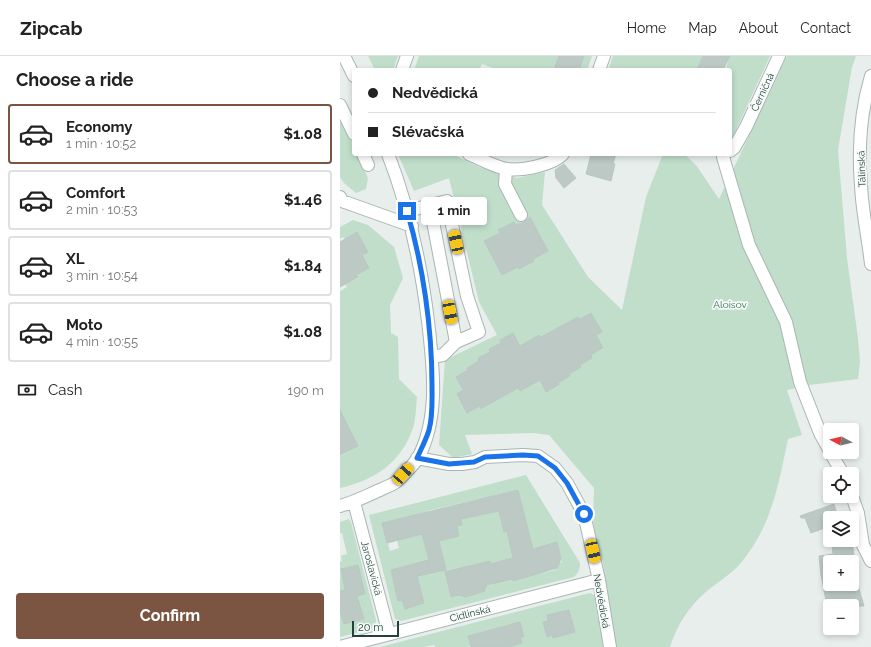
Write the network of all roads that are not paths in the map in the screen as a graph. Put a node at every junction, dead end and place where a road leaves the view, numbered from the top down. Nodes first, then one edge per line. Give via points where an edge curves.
1 (344, 56) edge
2 (408, 56) edge
3 (604, 56) edge
4 (778, 56) edge
5 (403, 68) edge
6 (600, 68) edge
7 (352, 72) edge
8 (871, 76) edge
9 (340, 104) edge
10 (352, 130) edge
11 (732, 149) edge
12 (389, 156) edge
13 (474, 156) edge
14 (561, 156) edge
15 (725, 156) edge
16 (506, 169) junction
17 (340, 197) edge
18 (351, 204) junction
19 (430, 206) junction
20 (340, 210) edge
21 (407, 211) junction
22 (521, 215) dead end
23 (412, 226) junction
24 (871, 264) edge
25 (456, 342) junction
26 (432, 357) junction
27 (823, 439) edge
28 (417, 458) junction
29 (354, 502) junction
30 (854, 503) edge
31 (340, 506) edge
32 (871, 561) edge
33 (600, 580) junction
34 (389, 634) junction
35 (340, 647) edge
36 (610, 647) edge

1 - 7 street
2 - 5 street
3 - 6 street
4 - 11 street, Černičná via 746,127
8 - 24 street, Tálínská via 860,140 861,185
9 - 10 street
12 - 21 street
13 - 16 street
14 - 16 street via 526,169
15 - 27 street via 749,245 786,322 800,382
16 - 22 street via 505,184
17 - 18 street via 342,201
18 - 20 street
18 - 23 street
19 - 21 street
19 - 25 street
19 - 25 street via 447,201 467,296 479,332
21 - 23 street
23 - 26 street via 423,282
25 - 26 street via 443,355
26 - 28 street via 429,429
28 - 29 street via 396,482
28 - 33 street, Nedvědická via 449,464 474,462 485,457 523,455 538,456 546,460 567,483 584,514
29 - 31 street
29 - 34 street, Jaroslavická
30 - 32 street via 863,545
33 - 34 street, Cidlinská
33 - 36 street, Nedvědická
34 - 35 street, Cidlinská

